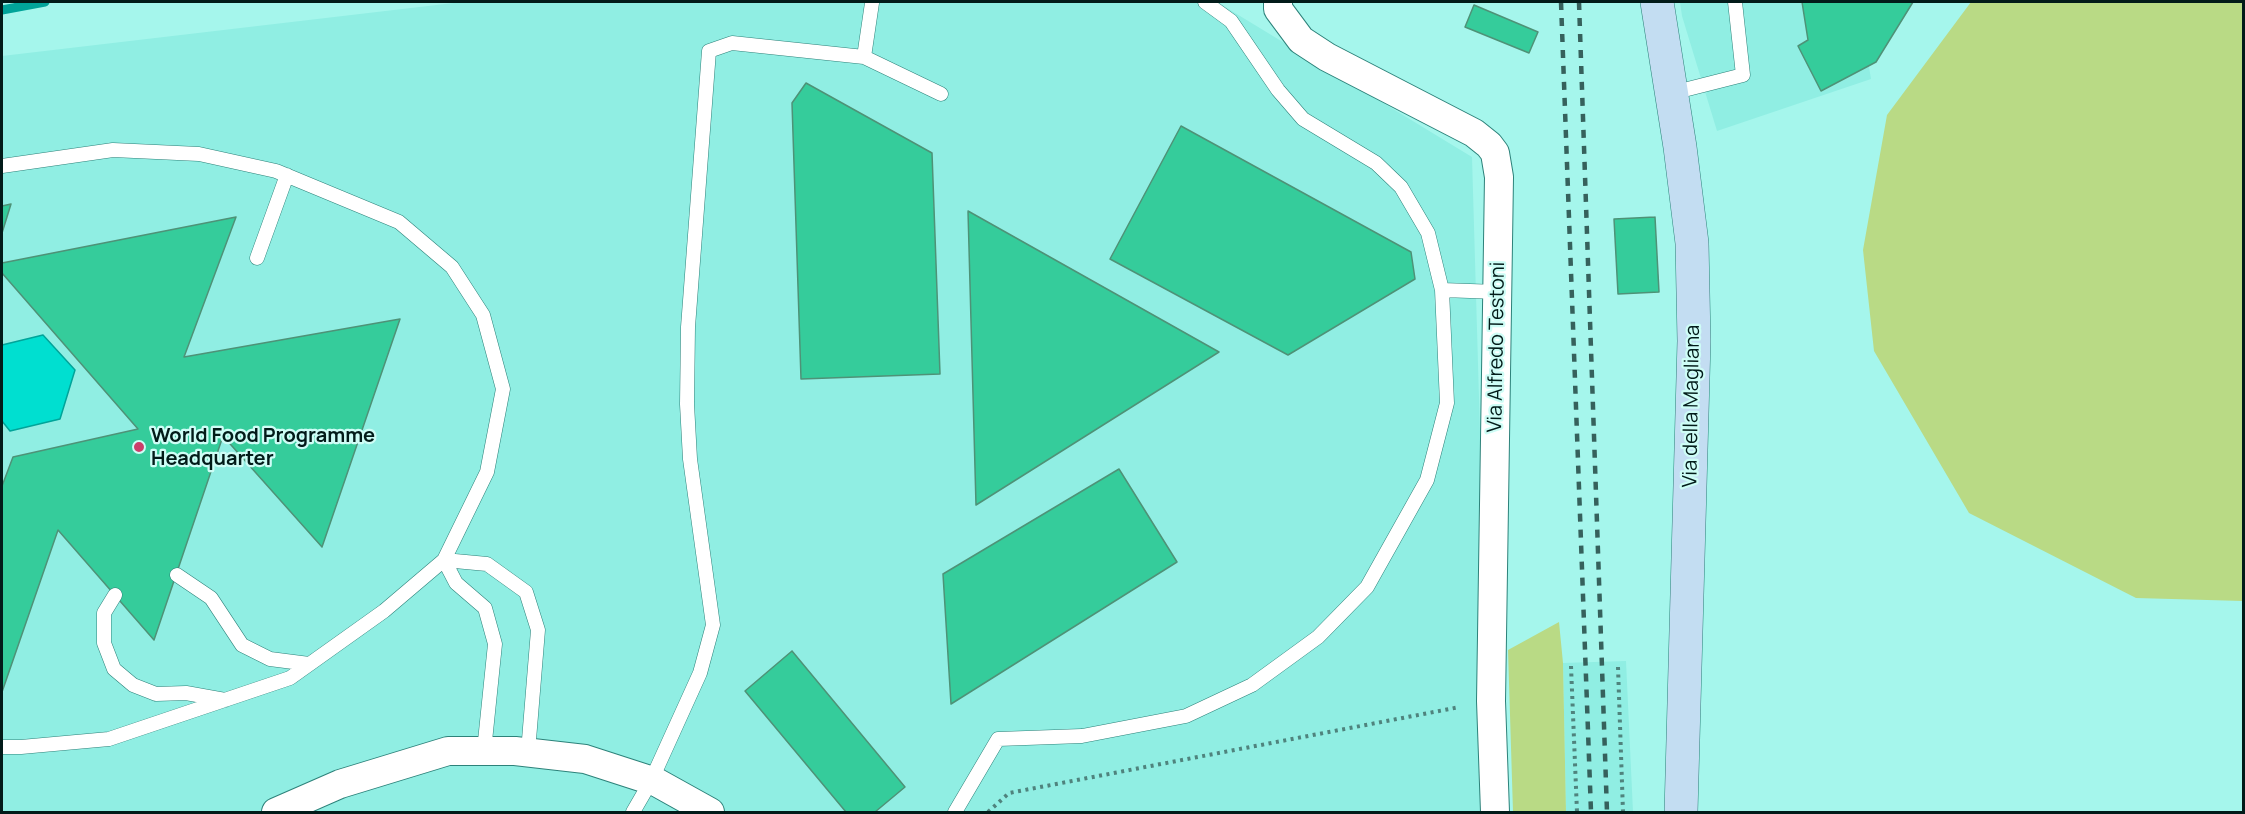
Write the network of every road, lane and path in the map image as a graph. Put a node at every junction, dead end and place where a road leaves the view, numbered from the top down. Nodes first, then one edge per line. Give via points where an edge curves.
1 (1205, 2) edge
2 (1278, 2) edge
3 (1657, 2) edge
4 (1735, 2) edge
5 (872, 3) edge
6 (864, 57) junction
7 (1672, 93) junction
8 (940, 94) dead end
9 (2, 166) edge
10 (287, 176) junction
11 (257, 258) dead end
12 (1442, 290) junction
13 (1498, 292) junction
14 (444, 560) junction
15 (177, 574) dead end
16 (115, 595) dead end
17 (309, 664) junction
18 (1571, 666) dead end
19 (1618, 667) dead end
20 (227, 700) junction
21 (1491, 701) junction
22 (2, 747) edge
23 (484, 751) junction
24 (528, 752) junction
25 (651, 781) junction
26 (276, 813) edge
27 (633, 813) edge
28 (710, 813) edge
29 (955, 813) edge
30 (988, 813) edge
31 (1495, 813) edge
32 (1577, 813) edge
33 (1623, 813) edge
34 (1681, 813) edge

1 - 12 lane via 1231,21 1303,119 1376,163 1401,187 1428,234
2 - 13 street, Via Alfredo Testoni via 1278,9 1301,40 1474,133 1489,145 1495,153 1499,177
3 - 7 main road, Via della Magliana
4 - 7 lane via 1743,75
5 - 6 lane
6 - 8 lane
6 - 25 lane via 732,43 709,51 688,327 687,404 690,459 713,625 700,673
7 - 34 main road, Via della Magliana via 1692,243 1694,341
9 - 10 lane via 113,150 199,154
10 - 11 lane
10 - 14 lane via 399,222 452,267 483,315 503,389 487,472
12 - 13 lane
12 - 29 lane via 1448,403 1426,480 1367,587 1318,637 1252,685 1186,716 1082,736 998,739
13 - 21 street, Via Alfredo Testoni
14 - 17 lane via 384,611
14 - 23 lane via 456,583 485,608 495,644
14 - 24 lane via 486,564 526,592 538,630
15 - 17 lane via 211,598 242,645 270,659
16 - 20 lane via 104,613 104,643 114,669 134,685 156,694 186,693
17 - 20 lane via 290,678
18 - 32 path
19 - 33 path
20 - 22 lane via 109,739
21 - 30 path via 1009,793
21 - 31 street, Via Alfredo Testoni
23 - 24 street
23 - 26 street via 448,751 340,784
24 - 25 street via 585,759
25 - 27 lane
25 - 28 street

